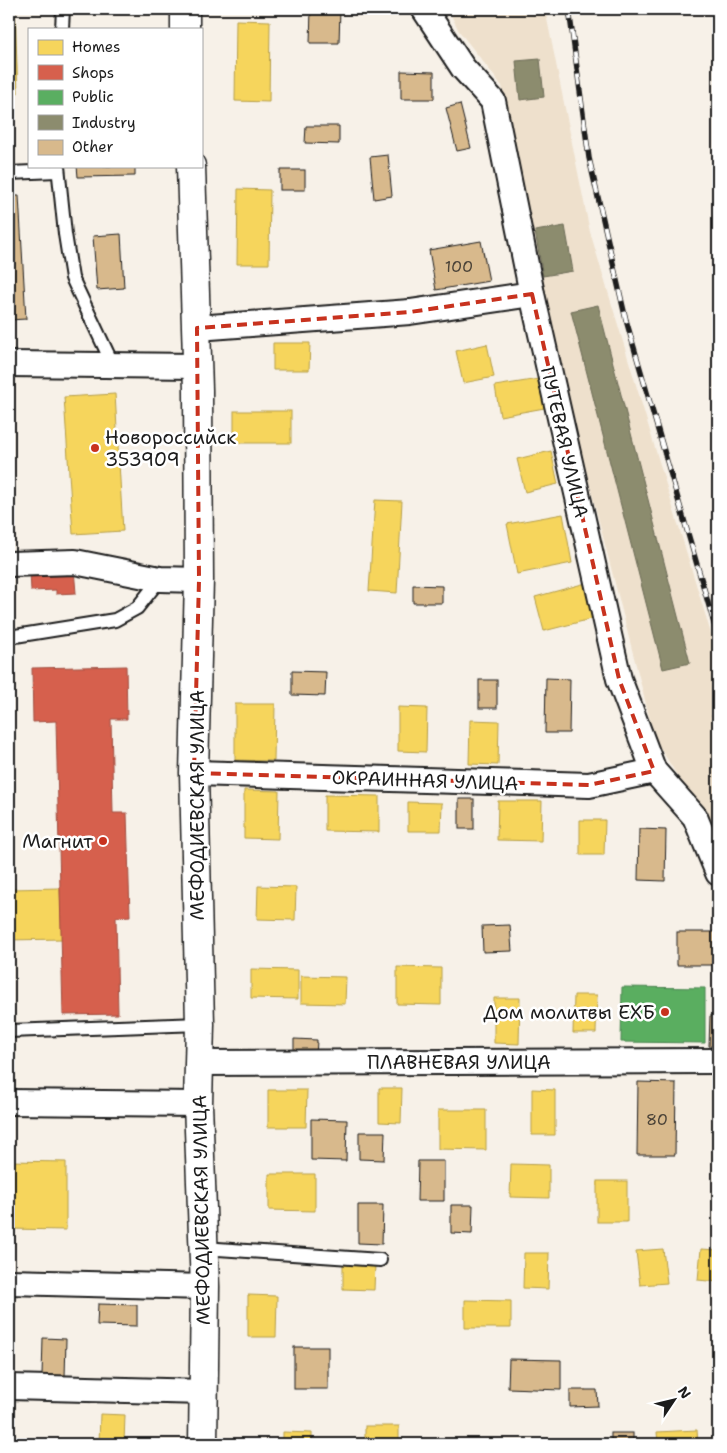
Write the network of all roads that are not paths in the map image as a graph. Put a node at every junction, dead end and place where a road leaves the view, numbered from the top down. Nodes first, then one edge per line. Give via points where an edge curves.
1 (63, 9) edge
2 (184, 9) edge
3 (424, 9) edge
4 (62, 28) edge
5 (185, 28) edge
6 (191, 168) edge
7 (58, 169) edge
8 (9, 173) edge
9 (532, 294) junction
10 (197, 328) junction
11 (9, 364) edge
12 (113, 365) junction
13 (198, 366) junction
14 (9, 564) edge
15 (160, 579) junction
16 (199, 580) junction
17 (9, 637) edge
18 (654, 771) junction
19 (194, 773) junction
20 (718, 873) edge
21 (200, 1024) junction
22 (9, 1032) edge
23 (718, 1061) edge
24 (199, 1063) junction
25 (9, 1102) edge
26 (198, 1104) junction
27 (203, 1248) junction
28 (380, 1260) dead end
29 (9, 1282) edge
30 (205, 1287) junction
31 (9, 1387) edge
32 (204, 1392) junction
33 (203, 1444) edge

1 - 4 lane
2 - 5 main road
3 - 9 street, ПУТЕВАЯ УЛИЦА via 463,68 493,101
6 - 10 main road, МЕФОДИЕВСКАЯ УЛИЦА
7 - 8 lane
7 - 12 lane via 72,278
9 - 10 street via 410,312
9 - 18 street, ПУТЕВАЯ УЛИЦА via 619,679
10 - 13 main road, МЕФОДИЕВСКАЯ УЛИЦА
11 - 12 street
12 - 13 street
13 - 16 main road, МЕФОДИЕВСКАЯ УЛИЦА
14 - 15 street via 76,562
15 - 16 street
15 - 17 lane via 137,608 115,620
16 - 19 main road, МЕФОДИЕВСКАЯ УЛИЦА
18 - 19 street, ОКРАИННАЯ УЛИЦА via 589,785
18 - 20 street, ПУТЕВАЯ УЛИЦА via 695,817
19 - 21 main road, МЕФОДИЕВСКАЯ УЛИЦА
21 - 22 lane
21 - 24 main road, МЕФОДИЕВСКАЯ УЛИЦА
23 - 24 street, ПЛАВНЕВАЯ УЛИЦА
24 - 26 main road, МЕФОДИЕВСКАЯ УЛИЦА
25 - 26 street
26 - 27 main road, МЕФОДИЕВСКАЯ УЛИЦА
27 - 28 lane
27 - 30 main road, МЕФОДИЕВСКАЯ УЛИЦА
29 - 30 street
30 - 32 main road, МЕФОДИЕВСКАЯ УЛИЦА
31 - 32 street
32 - 33 main road, МЕФОДИЕВСКАЯ УЛИЦА

